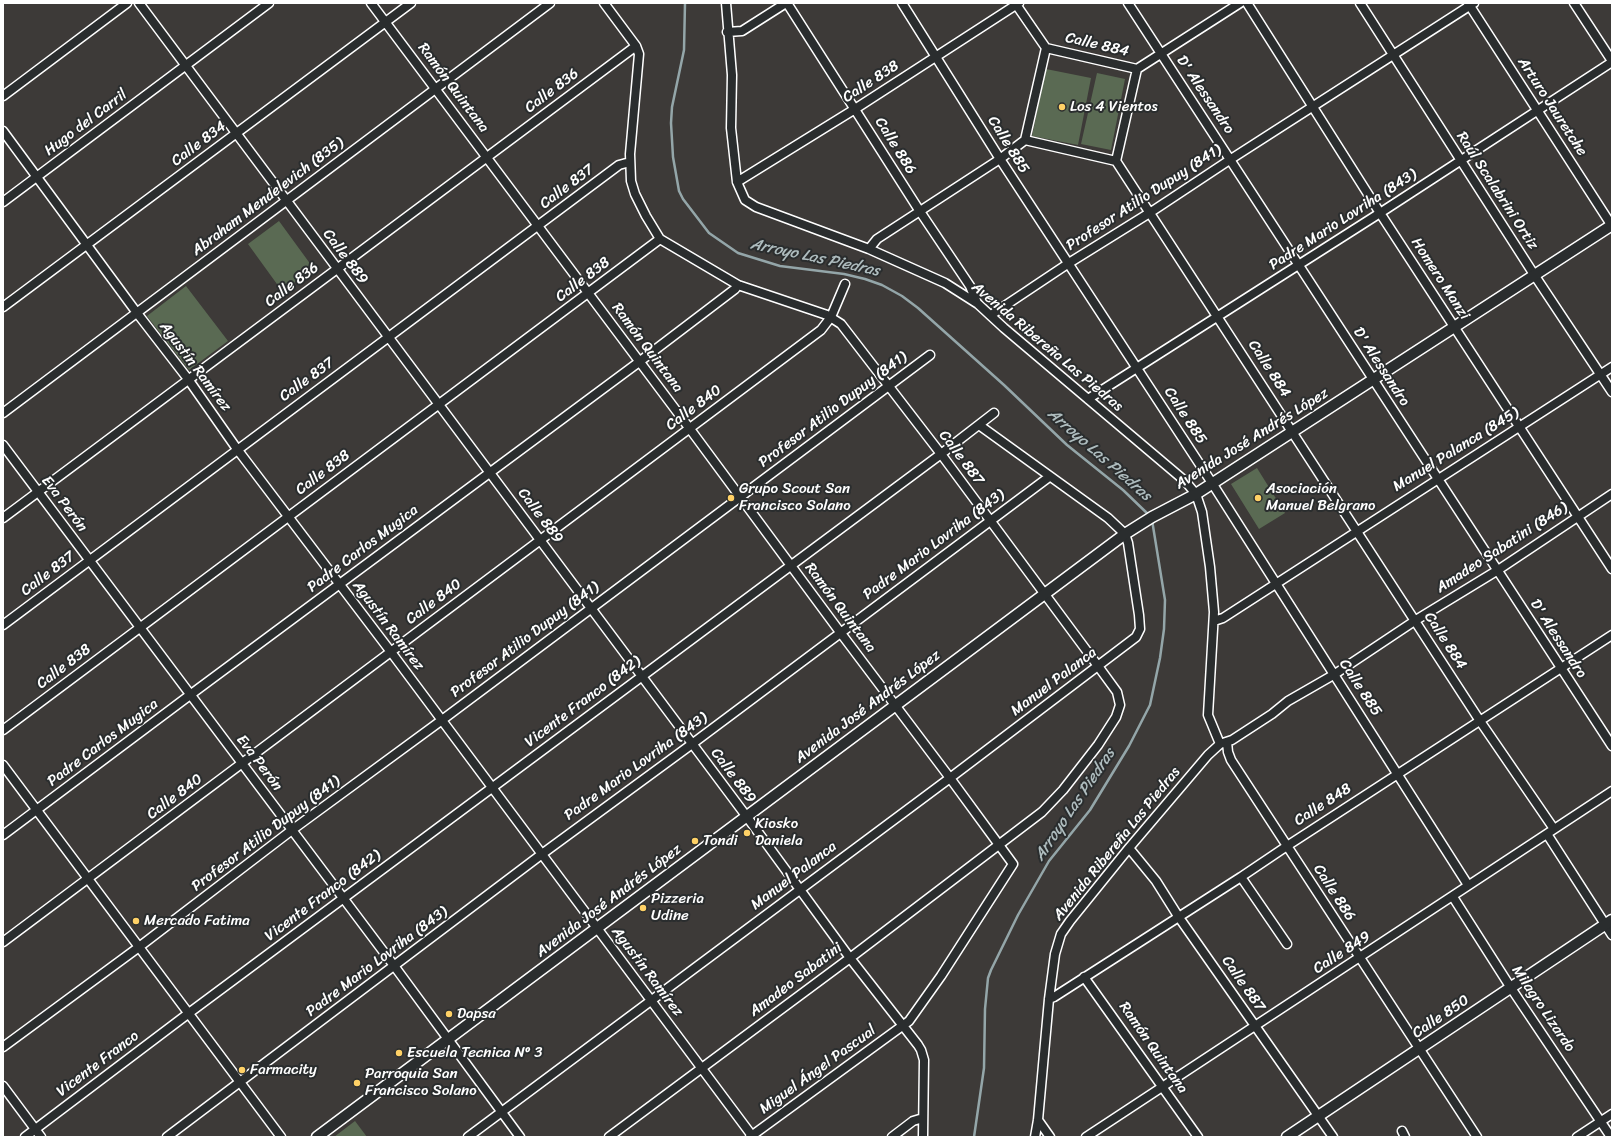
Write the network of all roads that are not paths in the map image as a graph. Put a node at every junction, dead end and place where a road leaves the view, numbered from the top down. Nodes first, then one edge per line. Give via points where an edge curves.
1 (127, 3) edge
2 (140, 3) edge
3 (269, 3) edge
4 (372, 3) edge
5 (411, 3) edge
6 (550, 3) edge
7 (604, 3) edge
8 (726, 3) edge
9 (787, 3) edge
10 (902, 3) edge
11 (1017, 3) edge
12 (1128, 3) edge
13 (1240, 3) edge
14 (1247, 3) edge
15 (1360, 3) edge
16 (1574, 3) edge
17 (1471, 4) edge
18 (386, 22) junction
19 (727, 32) junction
20 (636, 46) junction
21 (1046, 48) junction
22 (1161, 54) junction
23 (1392, 54) junction
24 (936, 56) junction
25 (1612, 62) edge
26 (186, 66) junction
27 (1137, 69) junction
28 (436, 88) junction
29 (3, 96) edge
30 (1312, 107) junction
31 (855, 109) junction
32 (1537, 110) junction
33 (3, 131) edge
34 (236, 134) junction
35 (1025, 140) junction
36 (487, 157) junction
37 (1000, 159) junction
38 (1231, 159) junction
39 (1461, 160) junction
40 (1116, 161) junction
41 (630, 162) junction
42 (37, 177) junction
43 (737, 182) junction
44 (286, 201) junction
45 (3, 202) edge
46 (919, 210) junction
47 (1151, 212) junction
48 (1380, 213) junction
49 (537, 226) junction
50 (1612, 226) edge
51 (660, 239) junction
52 (87, 245) junction
53 (869, 249) junction
54 (1069, 263) junction
55 (1298, 264) junction
56 (337, 269) junction
57 (1535, 276) junction
58 (845, 284) dead end
59 (738, 285) junction
60 (588, 294) junction
61 (978, 304) junction
62 (3, 307) edge
63 (137, 313) junction
64 (991, 315) junction
65 (831, 317) junction
66 (1218, 317) junction
67 (1455, 328) junction
68 (389, 338) junction
69 (930, 355) dead end
70 (639, 362) junction
71 (1612, 366) edge
72 (1138, 369) junction
73 (1600, 374) junction
74 (188, 380) junction
75 (1373, 380) junction
76 (889, 386) junction
77 (1612, 392) edge
78 (1088, 399) junction
79 (438, 404) junction
80 (3, 413) edge
81 (994, 413) dead end
82 (979, 425) junction
83 (1519, 427) junction
84 (690, 429) junction
85 (1292, 431) junction
86 (3, 445) edge
87 (237, 449) junction
88 (941, 454) junction
89 (489, 472) junction
90 (1049, 477) junction
91 (1437, 478) junction
92 (1212, 484) junction
93 (38, 492) junction
94 (1612, 494) edge
95 (1192, 496) junction
96 (740, 497) junction
97 (289, 516) junction
98 (1578, 516) junction
99 (3, 518) edge
100 (991, 521) junction
101 (1357, 530) junction
102 (1125, 534) junction
103 (541, 541) junction
104 (89, 560) junction
105 (791, 565) junction
106 (1612, 569) edge
107 (1498, 570) junction
108 (1276, 583) junction
109 (339, 584) junction
110 (1045, 594) junction
111 (591, 608) junction
112 (1416, 620) junction
113 (1214, 621) junction
114 (3, 625) edge
115 (140, 627) junction
116 (840, 632) junction
117 (1612, 635) edge
118 (391, 652) junction
119 (1098, 666) junction
120 (1560, 668) junction
121 (1334, 674) junction
122 (641, 676) junction
123 (190, 695) junction
124 (896, 705) junction
125 (442, 720) junction
126 (1480, 720) junction
127 (3, 730) edge
128 (1223, 743) junction
129 (692, 744) junction
130 (1612, 746) edge
131 (242, 764) junction
132 (3, 766) edge
133 (1398, 773) junction
134 (950, 778) junction
135 (492, 788) junction
136 (1612, 791) edge
137 (36, 811) junction
138 (747, 816) junction
139 (292, 830) junction
140 (1551, 832) junction
141 (3, 835) edge
142 (999, 845) junction
143 (1287, 846) junction
144 (1129, 848) junction
145 (542, 854) junction
146 (1241, 876) junction
147 (87, 880) junction
148 (1468, 885) junction
149 (800, 889) junction
150 (1453, 897) junction
151 (343, 899) junction
152 (1178, 916) junction
153 (1609, 922) edge
154 (596, 928) junction
155 (1612, 935) edge
156 (3, 942) edge
157 (1287, 944) dead end
158 (139, 948) junction
159 (850, 958) junction
160 (1359, 958) junction
161 (395, 966) junction
162 (1084, 976) junction
163 (1511, 988) junction
164 (1049, 999) junction
165 (650, 1001) junction
166 (188, 1013) junction
167 (902, 1025) junction
168 (1255, 1026) junction
169 (448, 1040) junction
170 (3, 1047) edge
171 (1419, 1049) junction
172 (701, 1068) junction
173 (240, 1082) junction
174 (3, 1086) edge
175 (1164, 1087) junction
176 (502, 1112) junction
177 (1612, 1114) edge
178 (1320, 1116) junction
179 (923, 1118) junction
180 (1038, 1120) junction
181 (1601, 1121) junction
182 (36, 1129) junction
183 (25, 1137) edge
184 (41, 1137) edge
185 (167, 1137) edge
186 (280, 1137) edge
187 (317, 1137) edge
188 (468, 1137) edge
189 (520, 1137) edge
190 (609, 1137) edge
191 (752, 1137) edge
192 (892, 1137) edge
193 (923, 1137) edge
194 (1035, 1137) edge
195 (1050, 1137) edge
196 (1086, 1137) edge
197 (1198, 1137) edge
198 (1286, 1137) edge
199 (1334, 1137) edge
200 (1477, 1137) edge
201 (1577, 1137) edge
202 (1611, 1137) edge

1 - 29 street
2 - 26 street, Calle 889
3 - 26 street, Hugo del Carril
4 - 18 street, Ramón Quintana
5 - 18 street, Calle 834
6 - 28 street, Abraham Mendelevich (835)
7 - 20 street
8 - 19 street, Avenida Ribereña Las Piedras
9 - 19 street via 742,31
9 - 31 street, Calle 886
10 - 24 street, Calle 885
11 - 21 street
11 - 24 street, Calle 838
12 - 22 street, D' Alessandro
13 - 22 street
14 - 30 street, Homero Manzi
15 - 23 street, Raúl Scalabrini Ortiz
16 - 25 street
17 - 23 street, Profesor Atilio Dupuy (841)
17 - 32 street, Arturo Jauretche
18 - 28 street, Ramón Quintana
18 - 34 street, Calle 834
19 - 43 street, Avenida Ribereña Las Piedras via 732,75 731,128
20 - 36 street, Calle 836
20 - 41 street via 640,60
21 - 27 street, Calle 884
21 - 35 street
22 - 27 street
22 - 38 street, D' Alessandro
23 - 30 street, Profesor Atilio Dupuy (841)
23 - 39 street, Raúl Scalabrini Ortiz
24 - 31 street, Calle 838
24 - 37 street, Calle 885
25 - 32 street, Padre Mario Lovriha (843)
26 - 34 street, Calle 889
26 - 42 street, Hugo del Carril
27 - 40 street, Calle 884
28 - 36 street, Ramón Quintana
28 - 44 street, Abraham Mendelevich (835)
30 - 38 street, Profesor Atilio Dupuy (841)
30 - 48 street, Homero Manzi
31 - 43 street, Calle 838
31 - 46 street, Calle 886
32 - 39 street, Padre Mario Lovriha (843)
32 - 50 street, Arturo Jauretche
33 - 42 street, Agustín Ramírez
34 - 44 street, Calle 889
34 - 52 street, Calle 834
35 - 37 street
35 - 40 street
36 - 49 street, Ramón Quintana
36 - 56 street, Calle 836
37 - 46 street
37 - 54 street, Calle 885
38 - 47 street, Profesor Atilio Dupuy (841)
38 - 55 street, D' Alessandro
39 - 48 street, Padre Mario Lovriha (843)
39 - 57 street, Raúl Scalabrini Ortiz
40 - 47 street, Calle 884
41 - 49 street, Calle 837 via 619,165
41 - 51 street via 635,194
42 - 45 street, Hugo del Carril
42 - 52 street, Agustín Ramírez
43 - 53 street, Avenida Ribereña Las Piedras via 745,200 756,207
44 - 56 street, Calle 889
44 - 63 street, Abraham Mendelevich (835)
46 - 53 street via 877,239
46 - 61 street, Calle 886 via 970,286
47 - 54 street, Profesor Atilio Dupuy (841)
47 - 66 street, Calle 884
48 - 55 street, Padre Mario Lovriha (843)
48 - 67 street, Homero Manzi
49 - 60 street, Ramón Quintana
49 - 68 street, Calle 837
50 - 57 main road, Avenida José Andrés López
51 - 59 street
51 - 60 street, Calle 838
52 - 62 street, Calle 834
52 - 63 street, Agustín Ramírez
53 - 61 street, Avenida Ribereña Las Piedras via 945,283
54 - 64 street, Profesor Atilio Dupuy (841)
54 - 72 street, Calle 885
55 - 66 street, Padre Mario Lovriha (843)
55 - 75 street, D' Alessandro
56 - 68 street, Calle 889
56 - 74 street, Calle 836
57 - 67 main road, Avenida José Andrés López
57 - 73 street, Raúl Scalabrini Ortiz
58 - 65 street, Calle 840
59 - 65 street
59 - 70 street, Padre Carlos Mugica
60 - 70 street, Ramón Quintana
60 - 79 street, Calle 838
61 - 64 street, Avenida Ribereña Las Piedras
63 - 74 street, Agustín Ramírez
63 - 80 street, Abraham Mendelevich (835)
64 - 78 street, Avenida Ribereña Las Piedras
65 - 76 street, Calle 887 via 841,324
65 - 84 street, Calle 840 via 821,330
66 - 72 street, Padre Mario Lovriha (843)
66 - 85 street, Calle 884
67 - 75 main road, Avenida José Andrés López
67 - 83 street, Homero Manzi
68 - 79 street, Calle 889
68 - 87 street, Calle 837
69 - 76 street, Profesor Atilio Dupuy (841)
70 - 84 street, Ramón Quintana
70 - 89 street, Padre Carlos Mugica
71 - 73 street, Manuel Palanca (845)
72 - 78 street, Padre Mario Lovriha (843)
72 - 92 street, Calle 885
73 - 77 street, Raúl Scalabrini Ortiz
73 - 83 street, Manuel Palanca (845)
74 - 87 street, Agustín Ramírez
74 - 93 street, Calle 836
75 - 85 main road, Avenida José Andrés López
75 - 91 street, D' Alessandro
76 - 88 street, Calle 887
76 - 96 street, Profesor Atilio Dupuy (841)
78 - 95 street, Avenida Ribereña Las Piedras via 1185,481
79 - 89 street, Calle 889
79 - 97 street, Calle 838
81 - 82 street, Vicente Franco (842)
82 - 88 street, Vicente Franco (842)
82 - 90 street
83 - 91 street, Manuel Palanca (845)
83 - 98 street, Homero Manzi
84 - 96 street, Ramón Quintana
84 - 103 street, Calle 840
85 - 92 main road, Avenida José Andrés López
85 - 101 street, Calle 884
86 - 93 street, Eva Perón
87 - 97 street, Agustín Ramírez
87 - 104 street, Calle 837
88 - 100 street, Calle 887
88 - 105 street, Vicente Franco (842)
89 - 103 street, Calle 889
89 - 109 street, Padre Carlos Mugica
90 - 100 street, Padre Mario Lovriha (843)
90 - 102 street via 1108,518
91 - 101 street, Manuel Palanca (845)
91 - 107 street, D' Alessandro
92 - 95 main road, Avenida José Andrés López
92 - 108 street, Calle 885
93 - 99 street, Calle 836
93 - 104 street, Eva Perón
94 - 98 street, Amadeo Sabatini (846)
95 - 102 main road, Avenida José Andrés López via 1152,516
95 - 113 street, Avenida Ribereña Las Piedras via 1201,506
96 - 105 street, Ramón Quintana
96 - 111 street, Profesor Atilio Dupuy (841)
97 - 109 street, Agustín Ramírez
97 - 115 street, Calle 838
98 - 106 street, Homero Manzi
98 - 107 street, Amadeo Sabatini (846)
100 - 110 street, Calle 887
100 - 116 street, Padre Mario Lovriha (843)
101 - 108 street, Manuel Palanca (845)
101 - 112 street, Calle 884
102 - 110 main road, Avenida José Andrés López
102 - 119 street, Manuel Palanca via 1140,629 1136,637
103 - 111 street, Calle 889
103 - 118 street, Calle 840
104 - 114 street, Calle 837
104 - 115 street, Eva Perón
105 - 116 street, Ramón Quintana
105 - 122 street, Vicente Franco (842)
107 - 112 street, Amadeo Sabatini (846)
107 - 120 street, D' Alessandro
108 - 113 street, Manuel Palanca (845) via 1223,618
108 - 121 street, Calle 885
109 - 118 street, Agustín Ramírez
109 - 123 street, Padre Carlos Mugica
110 - 119 street, Calle 887
110 - 124 main road, Avenida José Andrés López
111 - 122 street, Calle 889
111 - 125 street, Profesor Atilio Dupuy (841)
112 - 121 street, Amadeo Sabatini (846)
112 - 126 street, Calle 884
113 - 128 street, Avenida Ribereña Las Piedras via 1207,708 1209,721
115 - 123 street, Eva Perón
115 - 127 street, Calle 838
116 - 124 street, Ramón Quintana
116 - 129 street, Padre Mario Lovriha (843)
117 - 120 street, Calle 848
118 - 125 street, Agustín Ramírez
118 - 131 street, Calle 840
119 - 134 street, Manuel Palanca
119 - 142 street, Calle 887 via 1119,697 1116,717 1063,790 1042,812
120 - 126 street, Calle 848
120 - 130 street, D' Alessandro
121 - 128 street, Amadeo Sabatini (846)
121 - 133 street, Calle 885
122 - 129 street, Calle 889
122 - 135 street, Vicente Franco (842)
123 - 131 street, Eva Perón
123 - 137 street, Padre Carlos Mugica
124 - 134 street, Ramón Quintana
124 - 138 main road, Avenida José Andrés López
125 - 135 street, Agustín Ramírez
125 - 139 street, Profesor Atilio Dupuy (841)
126 - 133 street, Calle 848
126 - 140 street, Calle 884
128 - 143 street, Calle 886 via 1231,760
128 - 144 street, Avenida Ribereña Las Piedras via 1208,755
129 - 138 street, Calle 889
129 - 145 street, Padre Mario Lovriha (843)
131 - 139 street, Eva Perón
131 - 147 street, Calle 840
132 - 137 street
133 - 143 street, Calle 848
133 - 148 street, Calle 885
134 - 142 street, Ramón Quintana
134 - 149 street, Manuel Palanca
135 - 145 street, Agustín Ramírez
135 - 151 street, Vicente Franco (842)
136 - 140 street, Calle 849
137 - 141 street, Padre Carlos Mugica
137 - 147 street
138 - 149 street, Calle 889
138 - 154 main road, Avenida José Andrés López
139 - 151 street, Eva Perón
139 - 158 street, Profesor Atilio Dupuy (841)
140 - 148 street, Calle 849
140 - 153 street, Calle 884
142 - 159 street, Amadeo Sabatini
142 - 167 street, Ramón Quintana via 1013,864 941,976 912,1017
143 - 146 street, Calle 848
143 - 160 street, Calle 886
144 - 152 street, Calle 887 via 1156,881
144 - 164 street, Avenida Ribereña Las Piedras via 1060,934
145 - 154 street, Agustín Ramírez
145 - 161 street, Padre Mario Lovriha (843)
146 - 152 street, Calle 848
146 - 157 street
147 - 156 street, Calle 840
147 - 158 street
148 - 150 street, Calle 849
149 - 159 street, Calle 889
149 - 165 street, Manuel Palanca
150 - 160 street, Calle 849
150 - 163 street, Milagro Lizardo
151 - 161 street, Eva Perón
151 - 166 street, Vicente Franco (842)
152 - 162 street, Calle 848
152 - 168 street, Calle 887
153 - 155 street, Calle 884
153 - 163 main road, Calle 850
154 - 165 street, Agustín Ramírez
154 - 169 main road, Avenida José Andrés López
158 - 166 street
158 - 170 street, Profesor Atilio Dupuy (841)
159 - 167 street, Calle 889
159 - 172 street, Amadeo Sabatini
160 - 168 street, Calle 849
160 - 171 street, Calle 886
161 - 169 street, Eva Perón
161 - 173 street, Padre Mario Lovriha (843)
162 - 164 street, Calle 848
162 - 175 street, Ramón Quintana
163 - 171 main road, Calle 850
163 - 181 street, Milagro Lizardo
164 - 180 street, Avenida Ribereña Las Piedras
165 - 172 street, Agustín Ramírez
165 - 176 street, Manuel Palanca
166 - 173 street
166 - 182 street, Vicente Franco
167 - 179 street, Calle 889 via 918,1045 924,1060
167 - 191 street, Miguel Ángel Pascual
168 - 175 street, Calle 849
168 - 178 street, Calle 887
169 - 176 street, Eva Perón
169 - 187 main road, Avenida José Andrés López
171 - 178 main road, Calle 850
171 - 200 street, Calle 886
172 - 190 street, Amadeo Sabatini
172 - 191 street, Agustín Ramírez
173 - 185 street, Padre Mario Lovriha (843)
173 - 186 street
174 - 182 street
175 - 196 street, Calle 849
175 - 197 street, Ramón Quintana
176 - 188 street, Manuel Palanca
176 - 189 street, Eva Perón
177 - 181 street
178 - 198 main road, Calle 850
178 - 199 street, Calle 887
179 - 192 street via 913,1121
179 - 193 street
180 - 194 street, Avenida Ribereña Las Piedras
180 - 195 street
181 - 201 street
181 - 202 street, Milagro Lizardo
182 - 183 street, Vicente Franco
182 - 184 street

